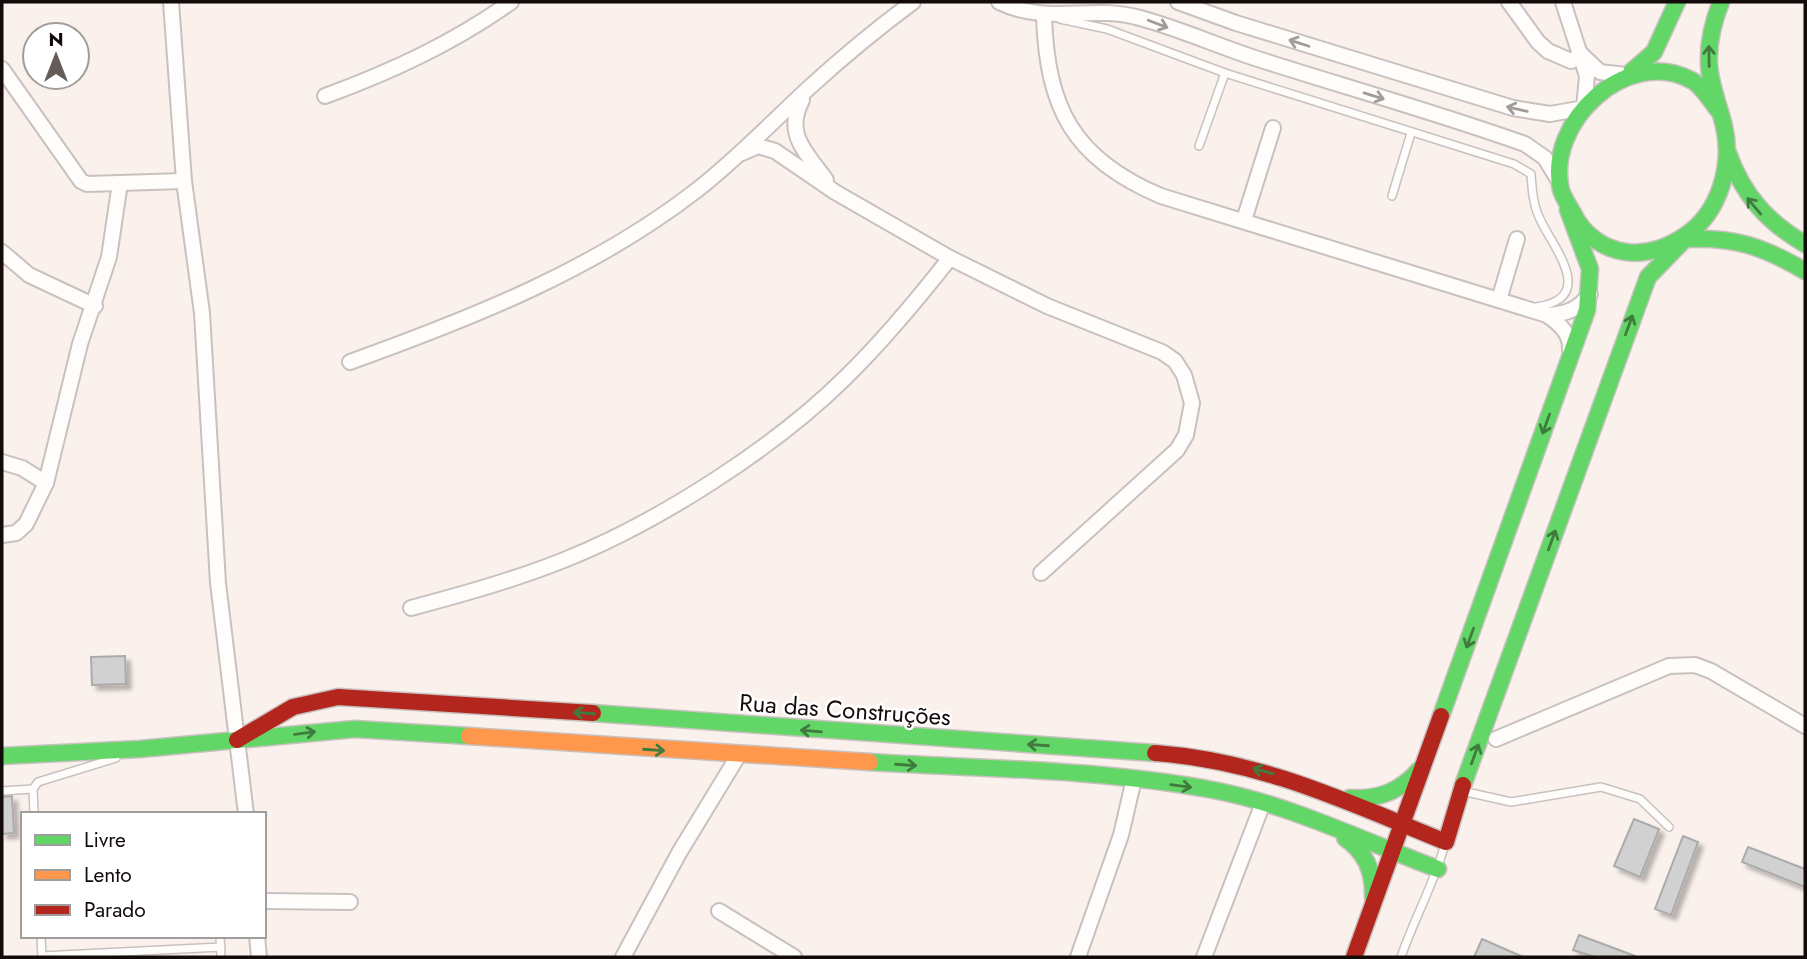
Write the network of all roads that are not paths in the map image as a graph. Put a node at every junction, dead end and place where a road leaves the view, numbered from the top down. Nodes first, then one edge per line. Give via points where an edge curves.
1 (171, 2) edge
2 (511, 2) edge
3 (914, 2) edge
4 (999, 2) edge
5 (1110, 2) edge
6 (1178, 2) edge
7 (1509, 2) edge
8 (1563, 2) edge
9 (1677, 2) edge
10 (1721, 2) edge
11 (1091, 13) junction
12 (1044, 16) junction
13 (1582, 55) junction
14 (2, 69) edge
15 (1225, 73) junction
16 (1626, 75) junction
17 (809, 88) junction
18 (326, 96) dead end
19 (1584, 108) junction
20 (1719, 111) junction
21 (1273, 128) dead end
22 (1411, 133) junction
23 (1199, 146) dead end
24 (1727, 148) junction
25 (742, 153) junction
26 (184, 181) junction
27 (1559, 181) junction
28 (121, 183) junction
29 (835, 192) junction
30 (1392, 196) dead end
31 (1568, 210) junction
32 (1244, 220) junction
33 (1517, 239) dead end
34 (1685, 239) junction
35 (1805, 244) edge
36 (2, 252) edge
37 (950, 258) junction
38 (1805, 271) edge
39 (1591, 293) junction
40 (1499, 300) junction
41 (95, 306) junction
42 (1521, 307) junction
43 (1547, 315) junction
44 (1569, 360) junction
45 (350, 362) dead end
46 (2, 462) edge
47 (46, 483) junction
48 (2, 535) edge
49 (1041, 573) dead end
50 (411, 608) dead end
51 (1805, 726) edge
52 (1496, 739) dead end
53 (237, 740) junction
54 (140, 749) junction
55 (2, 756) edge
56 (738, 756) junction
57 (1426, 759) junction
58 (1134, 779) junction
59 (33, 789) junction
60 (2, 791) edge
61 (1461, 791) junction
62 (1328, 793) junction
63 (1263, 803) junction
64 (34, 812) edge
65 (246, 812) edge
66 (1312, 820) junction
67 (1402, 824) junction
68 (1669, 827) dead end
69 (1446, 842) junction
70 (1392, 851) junction
71 (1438, 869) junction
72 (266, 901) edge
73 (350, 902) dead end
74 (719, 911) dead end
75 (1370, 912) junction
76 (41, 938) edge
77 (220, 938) edge
78 (257, 938) edge
79 (221, 947) junction
80 (42, 957) edge
81 (221, 957) edge
82 (258, 957) edge
83 (623, 957) edge
84 (794, 957) edge
85 (1078, 957) edge
86 (1204, 957) edge
87 (1354, 957) edge
88 (1401, 957) edge

1 - 26 street
2 - 18 street via 396,70
3 - 17 street
4 - 12 street
5 - 11 street
19 -> 6 street via 1549,114 1513,108
7 - 13 street via 1548,51 1571,61
8 - 13 street
9 - 16 street via 1654,52
20 -> 10 street via 1709,44
11 - 12 street
11 -> 27 street via 1139,17 1525,144 1545,158
12 - 15 lane via 1107,29
12 - 32 street via 1052,88 1068,123 1090,153 1138,186
13 - 16 street via 1601,72
13 - 19 street via 1587,76
14 - 28 street via 81,181
15 - 22 lane
15 - 23 lane
16 - 19 street via 1600,90
16 - 20 street via 1663,70 1689,77 1711,96
17 - 25 street
17 - 29 street via 794,114 794,130
19 - 27 street via 1566,138
20 - 24 street
21 - 32 street
22 - 30 lane
22 - 42 lane via 1514,164 1531,174 1538,214 1567,266 1568,277 1567,289 1546,306
24 - 34 street via 1716,200
35 -> 24 street via 1763,217 1734,174
25 - 29 street via 758,146 775,151
25 - 45 street via 695,191 581,265 452,325
26 - 28 street
26 - 53 street via 202,313 218,583
27 - 31 street
28 - 41 street via 109,257
29 - 37 street
31 - 34 street via 1595,240 1622,251 1653,250
31 - 39 street via 1590,260
32 - 40 street
33 - 40 street
34 - 38 street via 1747,240
61 -> 34 street via 1644,284
36 - 41 street via 29,275
37 - 49 street via 1047,306 1156,348 1175,361 1189,388 1191,418 1177,450
37 - 50 street via 900,321 842,380 711,482 565,559
39 - 43 street via 1569,312
39 - 44 street
40 - 42 street
41 - 47 street via 80,344
42 - 43 street
43 - 44 street via 1565,331
44 -> 57 street
46 - 47 street
47 - 48 street via 26,524 16,533
51 - 52 street via 1711,671 1683,664
53 - 54 street, Rua das Construções
53 -> 56 street, Rua das Construções via 328,730 382,730
62 -> 53 street, Rua das Construções via 1206,757 358,696 293,704
53 - 65 street
54 - 55 street, Rua das Construções
54 - 59 lane via 51,775
56 -> 58 street, Rua das Construções
56 - 83 street
57 - 62 street via 1408,783 1384,796 1356,799
57 - 67 street
58 -> 63 street, Rua das Construções via 1213,790
58 - 85 street via 1121,835
59 - 60 lane
59 - 64 lane
61 - 68 lane via 1511,802 1601,787 1640,799
61 - 69 street
62 - 67 street, Rua das Construções
63 - 66 street, Rua das Construções
63 - 86 street
66 - 70 street, Rua das Construções
66 - 75 street via 1350,841 1364,855 1373,882
67 - 69 street, Rua das Construções
67 - 70 street
69 - 71 lane
70 - 71 street, Rua das Construções
70 - 75 street
71 - 88 lane
72 - 73 street
74 - 84 street
75 - 87 street
76 - 80 lane
77 - 79 lane
78 - 82 street
79 - 80 lane
79 - 81 lane

